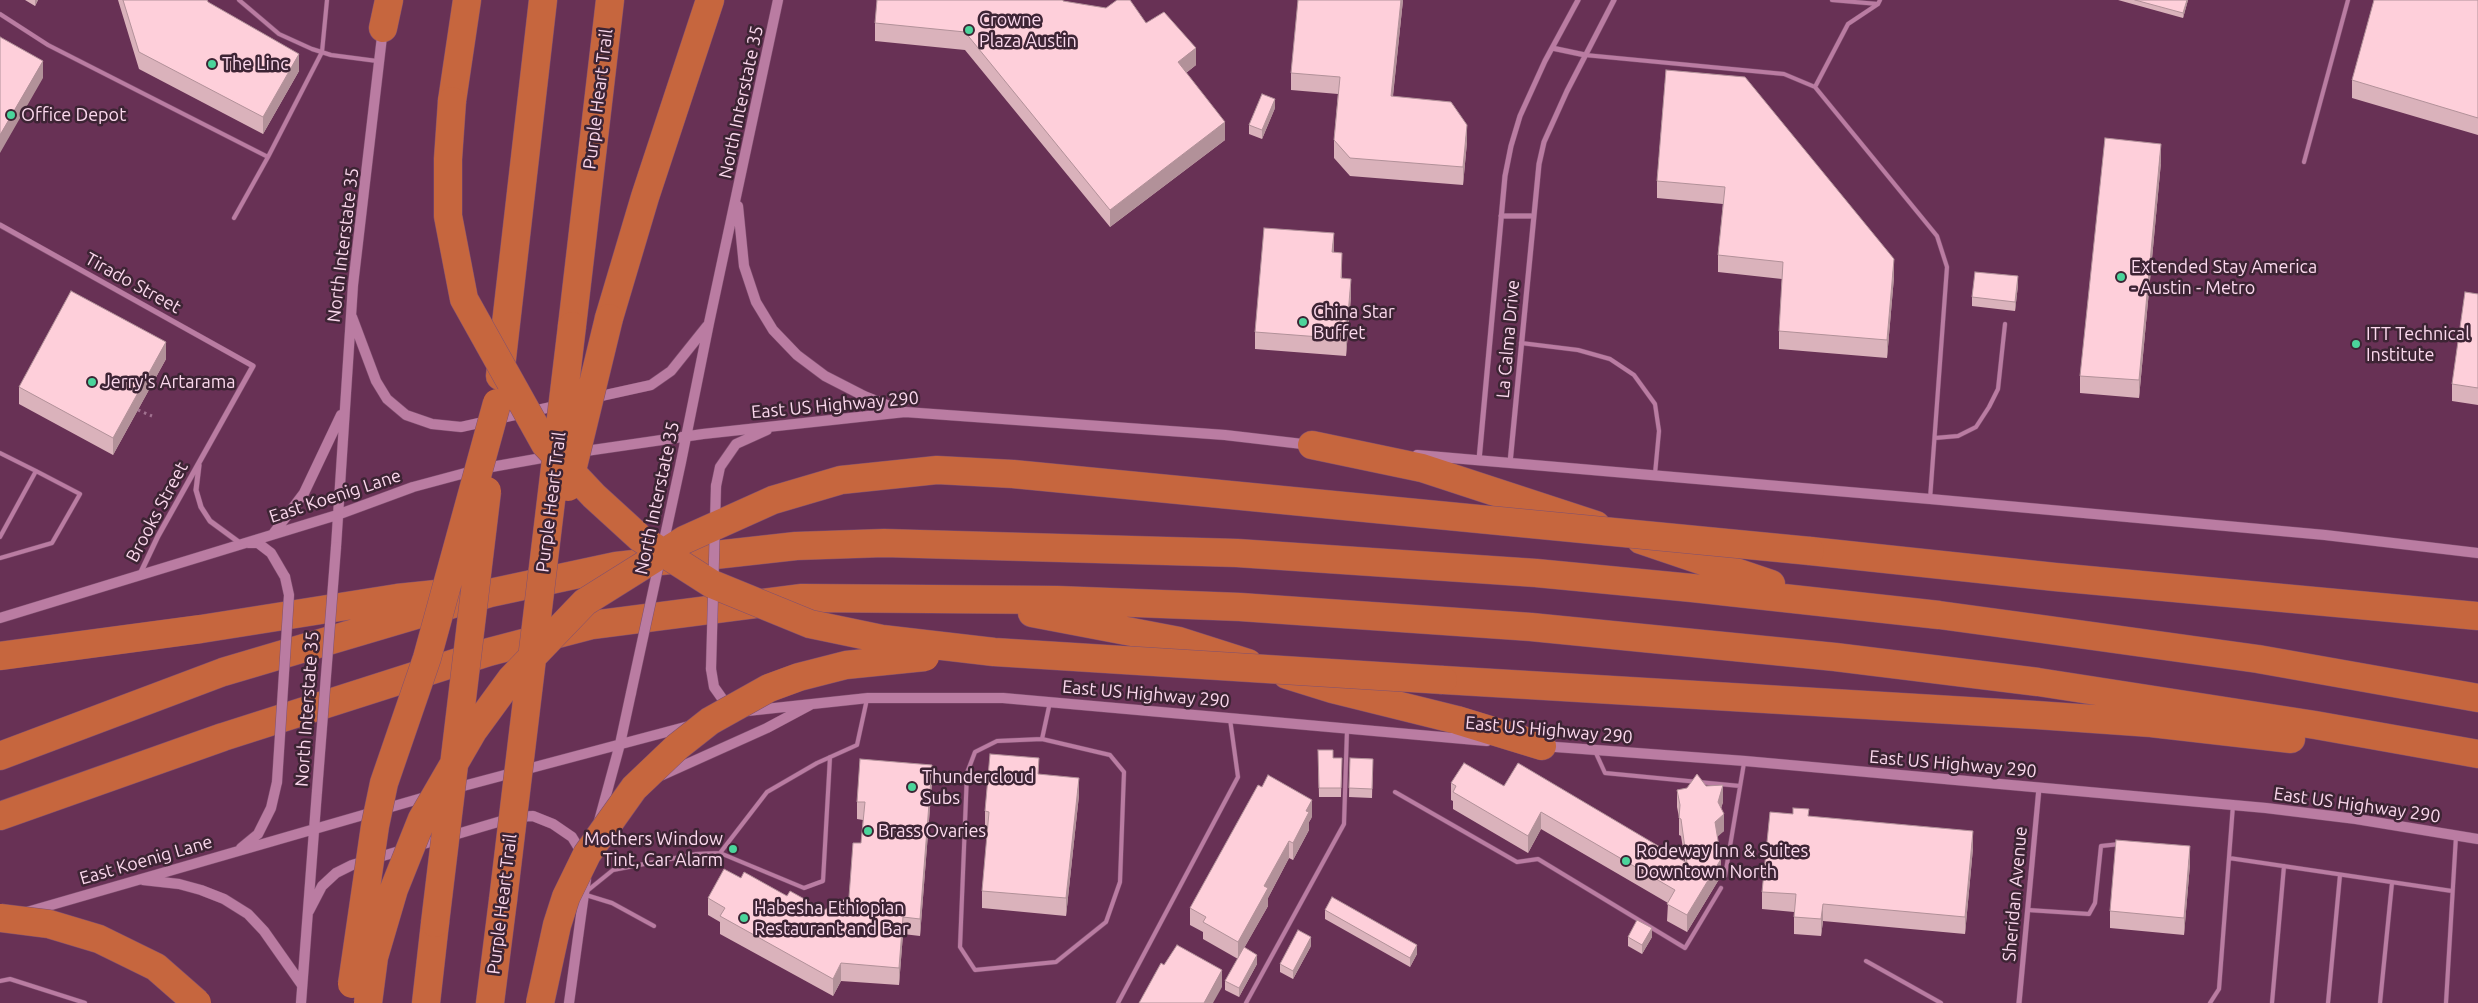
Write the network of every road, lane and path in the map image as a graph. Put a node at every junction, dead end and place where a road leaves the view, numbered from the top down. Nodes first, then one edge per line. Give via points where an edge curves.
1 (239, 0) edge
2 (327, 0) edge
3 (387, 0) edge
4 (467, 0) edge
5 (543, 0) edge
6 (610, 0) edge
7 (710, 0) edge
8 (778, 0) edge
9 (1578, 0) edge
10 (1614, 0) edge
11 (1832, 0) edge
12 (2348, 0) edge
13 (1879, 2) edge
14 (0, 14) edge
15 (383, 28) joint
16 (1552, 48) junction
17 (322, 52) junction
18 (1586, 55) junction
19 (381, 61) junction
20 (1815, 88) junction
21 (268, 157) junction
22 (2304, 162) dead end
23 (738, 193) junction
24 (1502, 216) junction
25 (1533, 216) junction
26 (234, 218) dead end
27 (0, 225) edge
28 (350, 314) junction
29 (709, 323) junction
30 (2005, 324) dead end
31 (1521, 343) junction
32 (253, 366) joint
33 (497, 403) junction
34 (138, 410) edge
35 (344, 410) junction
36 (906, 412) junction
37 (152, 416) dead end
38 (775, 426) junction
39 (688, 436) junction
40 (1935, 438) junction
41 (1312, 445) junction
42 (0, 453) edge
43 (1479, 461) junction
44 (199, 462) junction
45 (1510, 464) junction
46 (36, 471) junction
47 (1655, 477) junction
48 (1930, 498) junction
49 (337, 515) junction
50 (273, 534) junction
51 (0, 537) edge
52 (240, 544) junction
53 (2478, 554) edge
54 (0, 558) edge
55 (140, 576) junction
56 (490, 593) junction
57 (2242, 595) junction
58 (886, 597) junction
59 (1837, 603) junction
60 (539, 605) junction
61 (2478, 616) edge
62 (0, 618) edge
63 (2478, 630) edge
64 (994, 652) junction
65 (0, 656) edge
66 (868, 698) junction
67 (2478, 698) edge
68 (815, 702) junction
69 (1050, 702) junction
70 (746, 711) junction
71 (1230, 718) junction
72 (1347, 729) junction
73 (1042, 739) junction
74 (620, 744) junction
75 (1542, 746) junction
76 (1595, 751) junction
77 (2466, 752) edge
78 (0, 756) edge
79 (830, 757) junction
80 (1744, 761) junction
81 (1740, 786) junction
82 (2039, 788) junction
83 (1395, 792) dead end
84 (2232, 806) junction
85 (0, 816) edge
86 (315, 828) junction
87 (2456, 835) junction
88 (2478, 839) edge
89 (2129, 845) edge
90 (238, 851) junction
91 (720, 853) junction
92 (2229, 858) junction
93 (588, 862) junction
94 (2284, 866) junction
95 (2340, 875) junction
96 (1725, 876) dead end
97 (137, 880) junction
98 (2392, 882) junction
99 (1721, 888) dead end
100 (2452, 891) junction
101 (583, 894) junction
102 (2028, 910) junction
103 (309, 911) junction
104 (0, 919) edge
105 (654, 926) dead end
106 (1866, 961) dead end
107 (0, 980) edge
108 (302, 984) junction
109 (85, 1003) edge
110 (197, 1003) edge
111 (301, 1003) edge
112 (349, 1003) edge
113 (368, 1003) edge
114 (426, 1003) edge
115 (490, 1003) edge
116 (540, 1003) edge
117 (569, 1003) edge
118 (1118, 1003) edge
119 (1246, 1003) edge
120 (1942, 1003) edge
121 (2020, 1003) edge
122 (2210, 1003) edge
123 (2272, 1003) edge
124 (2328, 1003) edge
125 (2380, 1003) edge
126 (2446, 1003) edge

1 - 17 lane via 280,34
2 - 17 lane
3 - 15 highway
4 - 64 highway, bridge via 452,100 448,216 464,299 546,444 594,496 640,538 712,584 810,624 882,639
5 - 33 highway, bridge
6 - 60 highway, Purple Heart Trail, bridge
7 - 60 highway, bridge via 609,318
8 - 23 main road, North Interstate 35
9 - 16 street, La Calma Drive
10 - 18 street, La Calma Drive
11 - 13 lane
12 - 22 lane
13 - 20 lane via 1848,24
14 - 21 lane via 48,45
15 - 19 main road, North Interstate 35
16 - 18 street
16 - 24 street, La Calma Drive via 1520,116 1511,146
17 - 19 lane
17 - 21 lane
18 - 20 lane via 1784,74
18 - 25 street, La Calma Drive via 1544,142
19 - 28 main road, North Interstate 35
20 - 40 lane via 1937,236 1946,267
21 - 26 lane
23 - 29 main road, North Interstate 35
23 - 36 main road via 744,266 756,302 773,330 797,355 825,376
24 - 25 street
24 - 43 street, La Calma Drive
25 - 31 street, La Calma Drive
27 - 32 street, Tirado Street
28 - 29 main road via 376,381 387,399 406,415 432,424 461,427 651,385 671,371
28 - 35 main road, North Interstate 35
29 - 39 main road, North Interstate 35
30 - 40 lane via 1998,389 1990,407 1976,427 1958,436
31 - 45 street, La Calma Drive
31 - 47 lane via 1578,350 1610,360 1634,375 1655,404 1659,432
32 - 44 street, Brooks Street
33 - 112 highway, bridge via 427,658 384,783 374,826
33 - 114 highway, bridge
34 - 37 path
35 - 49 main road, North Interstate 35
35 - 50 main road via 304,493
36 - 38 main road, East US Highway 290
36 - 41 main road, East US Highway 290 via 1225,435
38 - 39 main road, East US Highway 290
38 - 70 main road, bridge via 736,444 720,467 716,486 711,670 714,687 726,704
39 - 49 main road, East Koenig Lane via 480,469 413,487
39 - 74 main road, North Interstate 35, bridge
40 - 48 lane
41 - 43 main road, East US Highway 290
41 - 59 highway via 1422,468 1733,572
42 - 46 lane
43 - 45 main road, East US Highway 290
44 - 52 street, Brooks Street via 196,490 201,507 210,521
44 - 55 street, Brooks Street
45 - 47 main road, East US Highway 290
46 - 51 lane
46 - 54 lane via 80,494 52,544
47 - 48 main road, East US Highway 290
48 - 53 main road, East US Highway 290 via 2325,535
49 - 50 main road, East Koenig Lane
49 - 86 main road, North Interstate 35, bridge
50 - 52 main road, East Koenig Lane
52 - 55 main road, East Koenig Lane
52 - 90 main road, bridge via 258,544 271,553 285,578 289,595 276,782 271,808 258,834
55 - 62 main road, East Koenig Lane
56 - 59 highway via 616,566 796,546 884,543 1227,553 1372,562 1536,573
56 - 65 highway via 439,593 397,598
56 - 78 highway via 223,672
57 - 61 highway
57 - 63 highway
57 - 113 highway, bridge via 1014,474 937,470 841,480 773,500 684,540 585,602 511,679 473,731 422,819 394,889 374,957
58 - 75 highway via 1045,615 1179,641 1332,689 1458,720
58 - 77 highway via 1240,607 1531,627 1944,670 2297,722
58 - 85 highway via 802,598 592,625 489,652 223,738
59 - 67 highway via 2258,659
60 - 115 highway, Purple Heart Trail, bridge
64 - 77 highway, bridge via 2036,715 2151,723 2313,742
64 - 116 highway, bridge via 846,665 769,688 710,721 634,788 587,854 566,897 557,925
66 - 68 main road, East US Highway 290
66 - 69 main road, East US Highway 290 via 944,697
66 - 79 lane via 857,745
68 - 70 main road, East US Highway 290
68 - 93 main road via 758,732 636,785 610,814
69 - 71 main road, East US Highway 290
69 - 73 lane
70 - 74 main road, East US Highway 290
71 - 72 main road, East US Highway 290
71 - 118 lane via 1238,777
72 - 75 main road, East US Highway 290
72 - 119 lane via 1344,824
73 - 73 lane via 1110,755 1124,772 1120,882 1106,922 1056,962 975,970 960,947 967,773 975,752 997,741
74 - 86 main road, East Koenig Lane
74 - 93 main road, North Interstate 35
75 - 76 main road, East US Highway 290
76 - 80 main road, East US Highway 290
76 - 81 lane via 1605,773
79 - 91 lane via 767,792
79 - 91 lane via 822,881 804,888
80 - 81 lane
80 - 82 main road, East US Highway 290
81 - 96 lane
82 - 84 main road, East US Highway 290
82 - 102 street, Sheridan Avenue
83 - 99 lane via 1517,862 1538,859 1685,948
84 - 87 main road, East US Highway 290 via 2356,819
84 - 92 lane
86 - 90 main road, East Koenig Lane
86 - 103 main road, North Interstate 35
87 - 88 main road, East US Highway 290
87 - 100 lane
89 - 102 lane via 2111,843 2101,846 2095,903 2089,914
90 - 97 main road, East Koenig Lane
91 - 101 lane via 696,854 613,870
92 - 94 lane
92 - 122 lane via 2219,988
93 - 101 main road, North Interstate 35
93 - 103 main road via 572,837 553,824 533,816 515,817 352,865 336,873 322,886
94 - 95 lane
94 - 123 lane
95 - 98 lane
95 - 124 lane
97 - 104 main road, East Koenig Lane
97 - 108 main road via 179,884 201,890 248,914
98 - 100 lane
98 - 125 lane
100 - 126 lane
101 - 105 lane via 612,903
101 - 117 main road, North Interstate 35
102 - 121 street, Sheridan Avenue
103 - 108 main road, North Interstate 35
104 - 110 highway, bridge via 49,924 99,939 156,967
106 - 120 lane
107 - 109 lane via 10,979
108 - 111 main road, North Interstate 35

